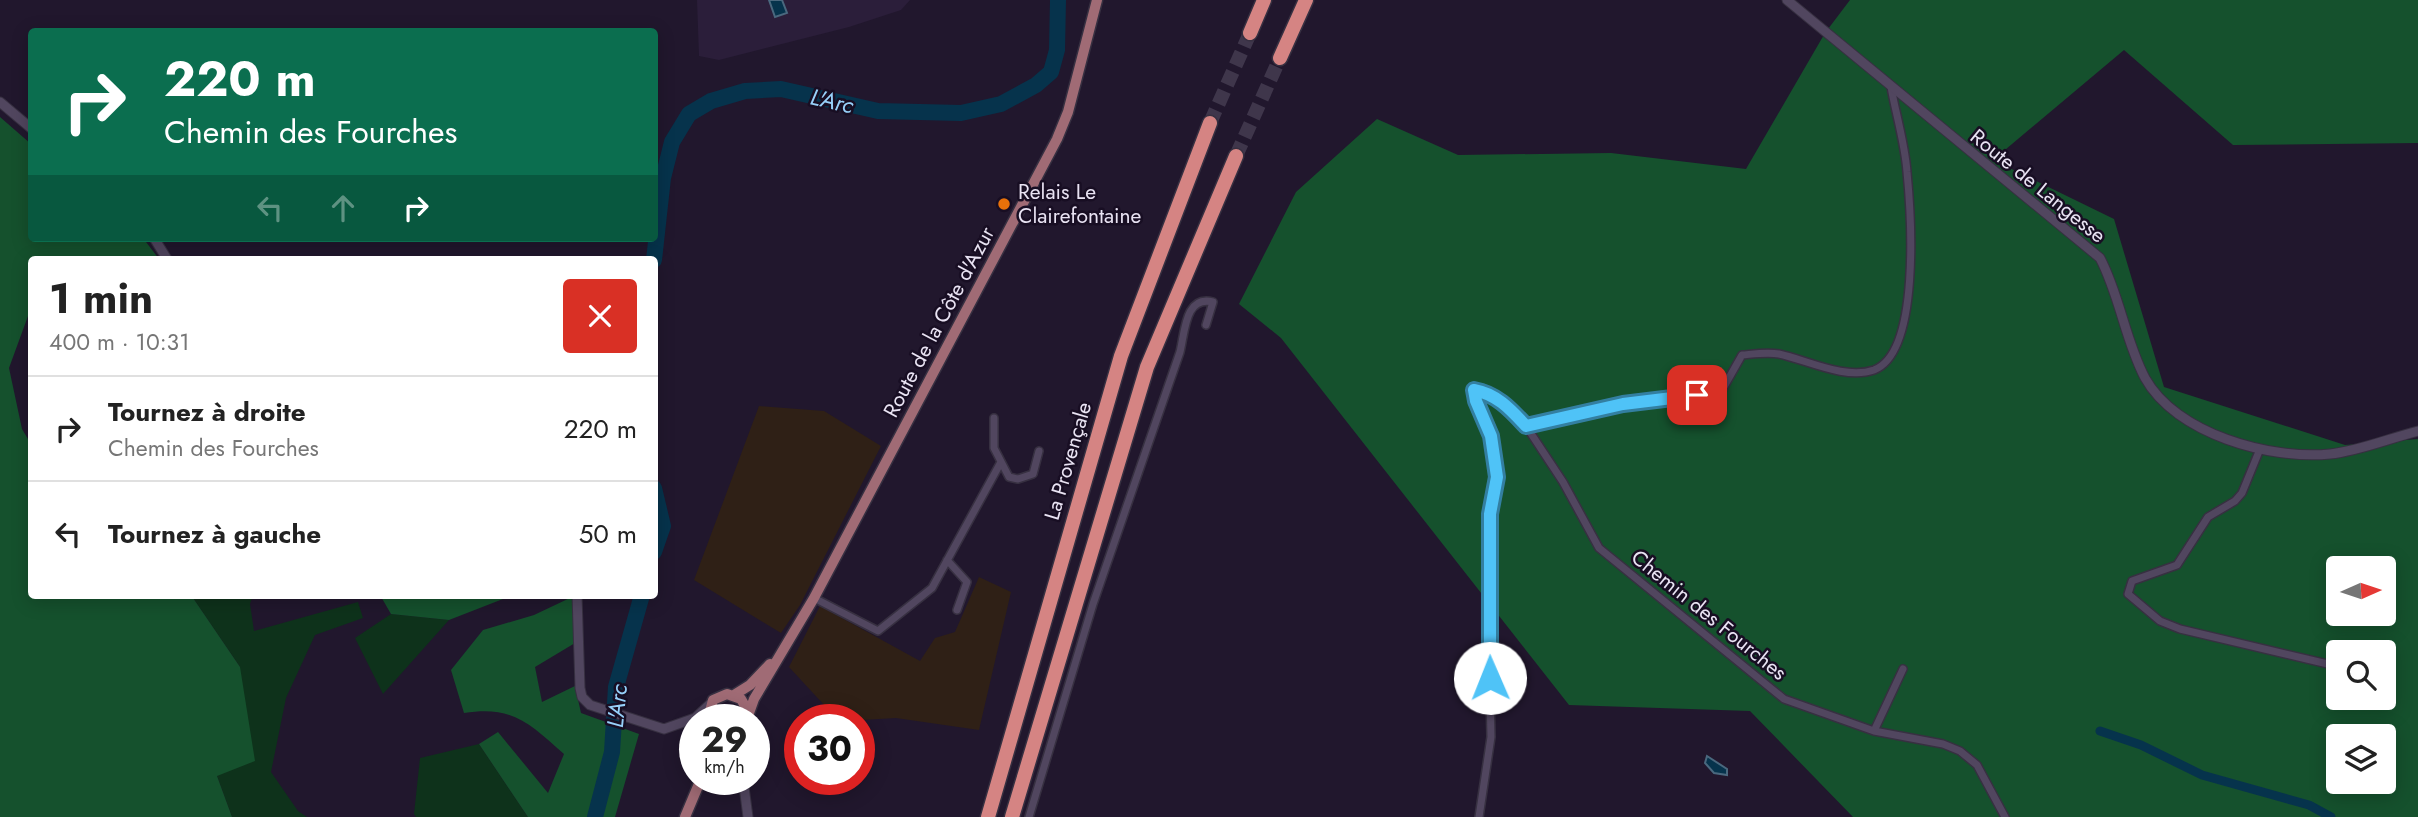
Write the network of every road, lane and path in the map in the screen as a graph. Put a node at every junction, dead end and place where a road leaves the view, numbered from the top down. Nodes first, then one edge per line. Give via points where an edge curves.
1 (1097, 0) edge
2 (1264, 0) edge
3 (1306, 0) edge
4 (1787, 0) edge
5 (1250, 33) tunnel mouth
6 (1280, 58) tunnel mouth
7 (1891, 87) junction
8 (0, 102) edge
9 (1210, 123) tunnel mouth
10 (28, 126) edge
11 (1236, 156) tunnel mouth
12 (1206, 325) dead end
13 (994, 418) dead end
14 (1526, 426) junction
15 (2418, 431) edge
16 (2403, 435) junction
17 (2418, 438) edge
18 (2260, 449) junction
19 (1039, 452) dead end
20 (1002, 463) junction
21 (947, 560) junction
22 (814, 598) junction
23 (578, 599) edge
24 (957, 610) dead end
25 (784, 650) junction
26 (2326, 664) edge
27 (1903, 669) dead end
28 (734, 695) junction
29 (710, 704) edge
30 (745, 704) edge
31 (753, 704) edge
32 (679, 725) edge
33 (1874, 731) junction
34 (694, 795) edge
35 (745, 795) edge
36 (685, 817) edge
37 (748, 817) edge
38 (988, 817) edge
39 (1012, 817) edge
40 (1029, 817) edge
41 (1479, 817) edge
42 (2005, 817) edge

1 - 22 main road, Route de la Côte d'Azur via 1068,112 1056,139
2 - 5 highway
3 - 6 highway
4 - 7 street, Route de Langesse
7 - 14 street via 1907,170 1910,280 1900,340 1885,362 1873,370 1842,371 1777,354 1742,355 1721,392 1623,404
7 - 18 street, Route de Langesse via 2100,258 2146,380 2174,412 2213,434
8 - 10 street
9 - 38 highway, La Provençale via 1121,356
11 - 39 highway via 1147,367
12 - 40 street via 1213,302 1198,300 1188,316 1176,364 1093,604
13 - 20 street via 994,448
14 - 33 street, Chemin des Fourches via 1599,548 1784,699
14 - 41 street, Chemin des Fourches via 1488,392 1474,390 1491,436 1497,477 1490,514 1491,737
15 - 16 street, Route de Langesse
16 - 17 street
16 - 18 street, Route de Langesse via 2330,454
18 - 26 street via 2242,493 2208,517 2177,565 2132,581 2128,594 2160,621 2180,629
19 - 20 street via 1034,474 1029,477 1009,477
20 - 21 street
21 - 22 street via 932,588 878,631
21 - 24 street via 967,582
22 - 25 main road, Route de la Côte d'Azur
23 - 32 street via 582,697 595,708 654,728
25 - 28 main road, Route de la Côte d'Azur
25 - 31 main road, Route de la Côte d'Azur
27 - 33 street
28 - 29 main road, Route de la Côte d'Azur via 722,695
28 - 30 main road
33 - 42 street, Chemin des Fourches via 1942,744 1969,757 1986,778
34 - 36 main road
35 - 37 street

